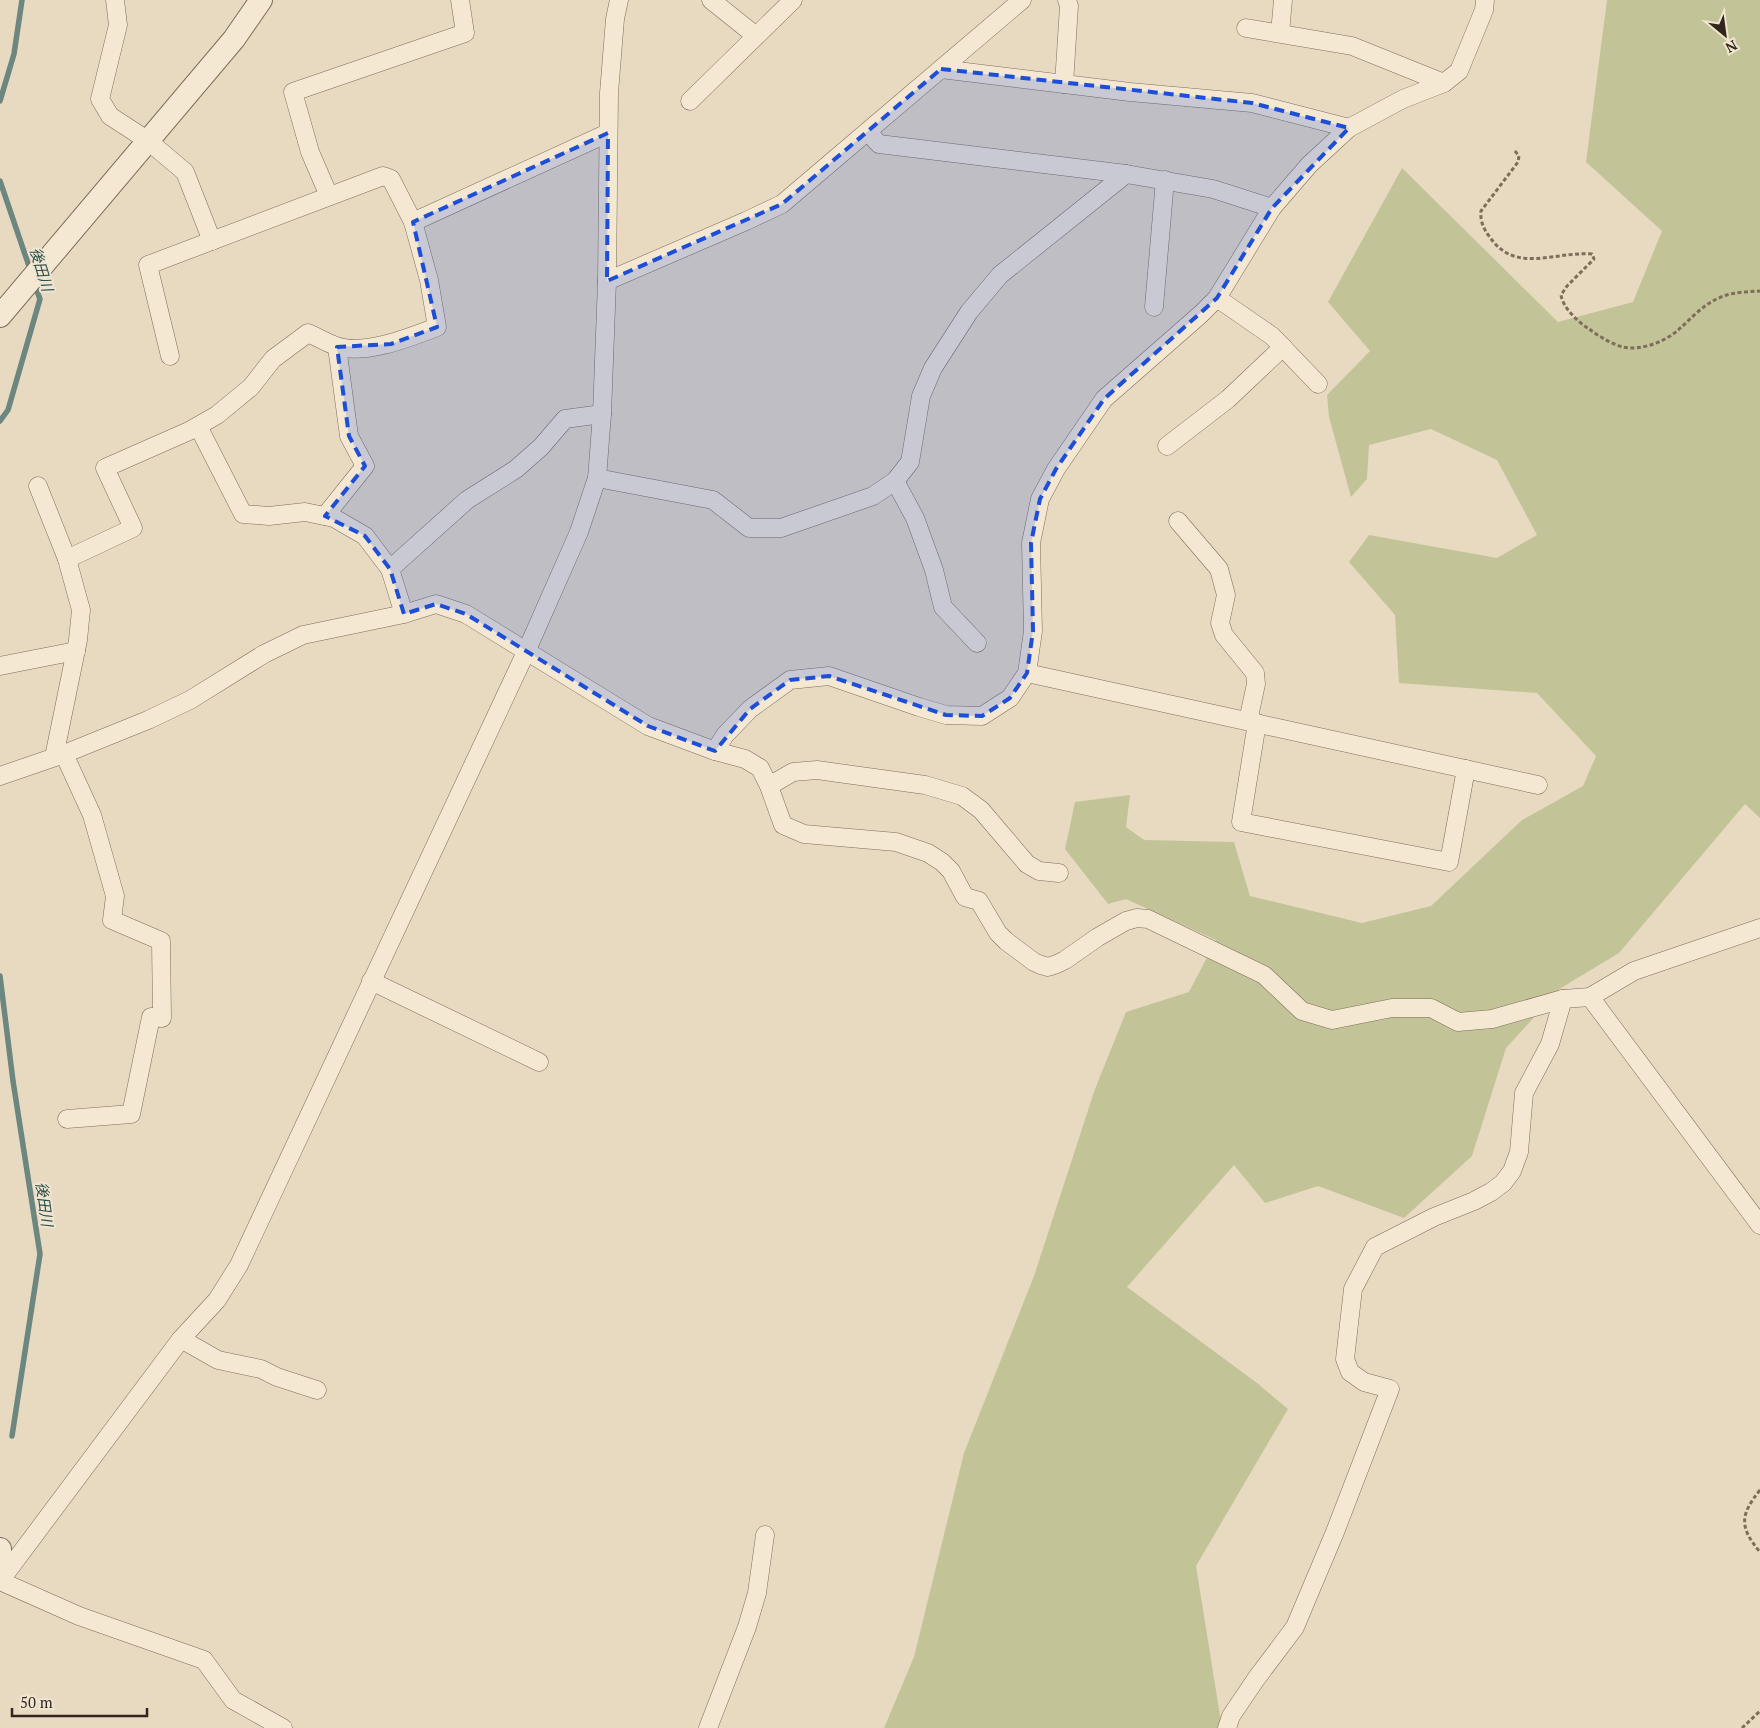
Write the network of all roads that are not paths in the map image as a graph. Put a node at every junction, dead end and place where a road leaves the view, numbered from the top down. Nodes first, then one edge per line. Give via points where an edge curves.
1 (115, 0) edge
2 (261, 0) edge
3 (460, 0) edge
4 (607, 0) edge
5 (619, 0) edge
6 (711, 0) edge
7 (793, 0) edge
8 (1022, 0) edge
9 (1067, 0) edge
10 (1283, 0) edge
11 (1485, 0) edge
12 (615, 19) junction
13 (1246, 28) dead end
14 (1280, 33) junction
15 (756, 36) junction
16 (941, 69) junction
17 (1444, 82) junction
18 (1064, 84) junction
19 (690, 100) dead end
20 (1348, 128) junction
21 (868, 132) junction
22 (608, 133) junction
23 (147, 140) junction
24 (1126, 174) junction
25 (1165, 180) junction
26 (329, 196) junction
27 (1272, 208) junction
28 (413, 222) junction
29 (212, 241) junction
30 (607, 281) junction
31 (1218, 298) junction
32 (1154, 307) dead end
33 (2, 314) edge
34 (337, 347) junction
35 (1283, 347) junction
36 (170, 356) dead end
37 (1318, 384) dead end
38 (602, 414) junction
39 (198, 426) junction
40 (1167, 446) dead end
41 (596, 478) junction
42 (895, 481) junction
43 (38, 486) dead end
44 (324, 516) junction
45 (1178, 521) dead end
46 (67, 558) junction
47 (390, 569) junction
48 (404, 614) junction
49 (976, 642) dead end
50 (76, 650) junction
51 (526, 652) junction
52 (0, 666) edge
53 (1027, 673) junction
54 (1253, 722) junction
55 (715, 751) junction
56 (59, 756) junction
57 (1466, 769) junction
58 (0, 776) edge
59 (1538, 785) dead end
60 (769, 786) junction
61 (1059, 873) dead end
62 (1760, 928) edge
63 (372, 981) junction
64 (1590, 997) junction
65 (1563, 999) junction
66 (539, 1062) dead end
67 (67, 1119) dead end
68 (1760, 1225) edge
69 (181, 1339) junction
70 (317, 1390) dead end
71 (765, 1534) dead end
72 (0, 1550) edge
73 (0, 1569) edge
74 (0, 1581) edge
75 (283, 1728) edge
76 (708, 1728) edge
77 (1227, 1728) edge

1 - 23 street via 118,25 100,99 110,116
2 - 23 street via 234,39
3 - 26 street via 466,33 293,92 310,152
4 - 12 street
5 - 12 street
6 - 15 street
7 - 15 street
8 - 16 street
9 - 18 street
10 - 14 street
11 - 17 street via 1460,71
12 - 22 street
13 - 14 street
14 - 17 street via 1352,46
15 - 19 street
16 - 18 street
16 - 21 street
17 - 20 street via 1402,99
18 - 20 street via 1252,103
20 - 27 street via 1309,165
21 - 24 street via 879,144
21 - 30 street via 782,204
22 - 28 street
22 - 30 street
23 - 29 street via 185,172
23 - 33 street
24 - 25 street
24 - 42 street via 1000,275 969,312 933,368 921,396 910,462
25 - 27 street via 1213,189
25 - 32 street
26 - 28 street via 383,176 392,179
26 - 29 street
27 - 31 street
28 - 34 street via 429,280 437,327 391,344
29 - 36 street via 148,266
30 - 38 street
31 - 35 street
31 - 53 street via 1104,399 1056,469 1040,499 1031,543 1033,631
34 - 39 street via 308,333 273,359 251,387
34 - 44 street via 349,436 365,466
35 - 37 street
35 - 40 street via 1228,399
38 - 41 street
38 - 47 street via 565,419 516,469 467,500
39 - 44 street via 243,514 269,516 305,512
39 - 46 street via 105,468 134,528
41 - 42 street via 713,500 749,528 781,528 873,496
41 - 51 street via 579,532
42 - 49 street via 916,518 943,607
43 - 46 street
44 - 47 street via 334,518 365,536
45 - 54 street via 1219,569 1226,595 1220,623 1224,635 1255,674
46 - 50 street via 81,610
47 - 48 street
48 - 51 street via 436,604 466,614
48 - 56 street via 303,635 264,654 181,704
50 - 52 street
50 - 56 street
51 - 55 street via 648,726
51 - 63 street
53 - 54 street
53 - 55 street via 1010,698 982,716 946,715 919,708 829,676 790,680 750,709 725,735
54 - 57 street
54 - 57 street via 1240,822 1449,862
55 - 60 street via 745,759 760,768
56 - 58 street
56 - 67 street via 95,824 115,896 112,920 161,941 162,1018 151,1017 131,1114
57 - 59 street
60 - 61 street via 793,772 818,770 925,785 962,796 981,810 1027,864 1039,871
60 - 65 street via 783,825 804,834 896,842 928,853 942,862 951,871 965,897 979,901 998,933 1041,966 1057,964 1116,926 1137,918 1148,919 1264,975 1302,1011 1332,1020 1392,1008 1431,1008 1458,1022 1492,1019
62 - 64 street via 1634,972
63 - 66 street
63 - 69 street via 239,1265 217,1300
64 - 65 street
64 - 68 street
65 - 77 street via 1550,1044 1524,1093 1519,1152 1512,1171 1491,1192 1375,1247 1353,1289 1345,1358 1350,1372 1364,1382 1390,1389 1295,1627 1231,1716
69 - 70 street via 218,1360 262,1369
69 - 74 street
71 - 76 street via 757,1593
72 - 73 street
74 - 75 street via 79,1616 204,1660 233,1700

